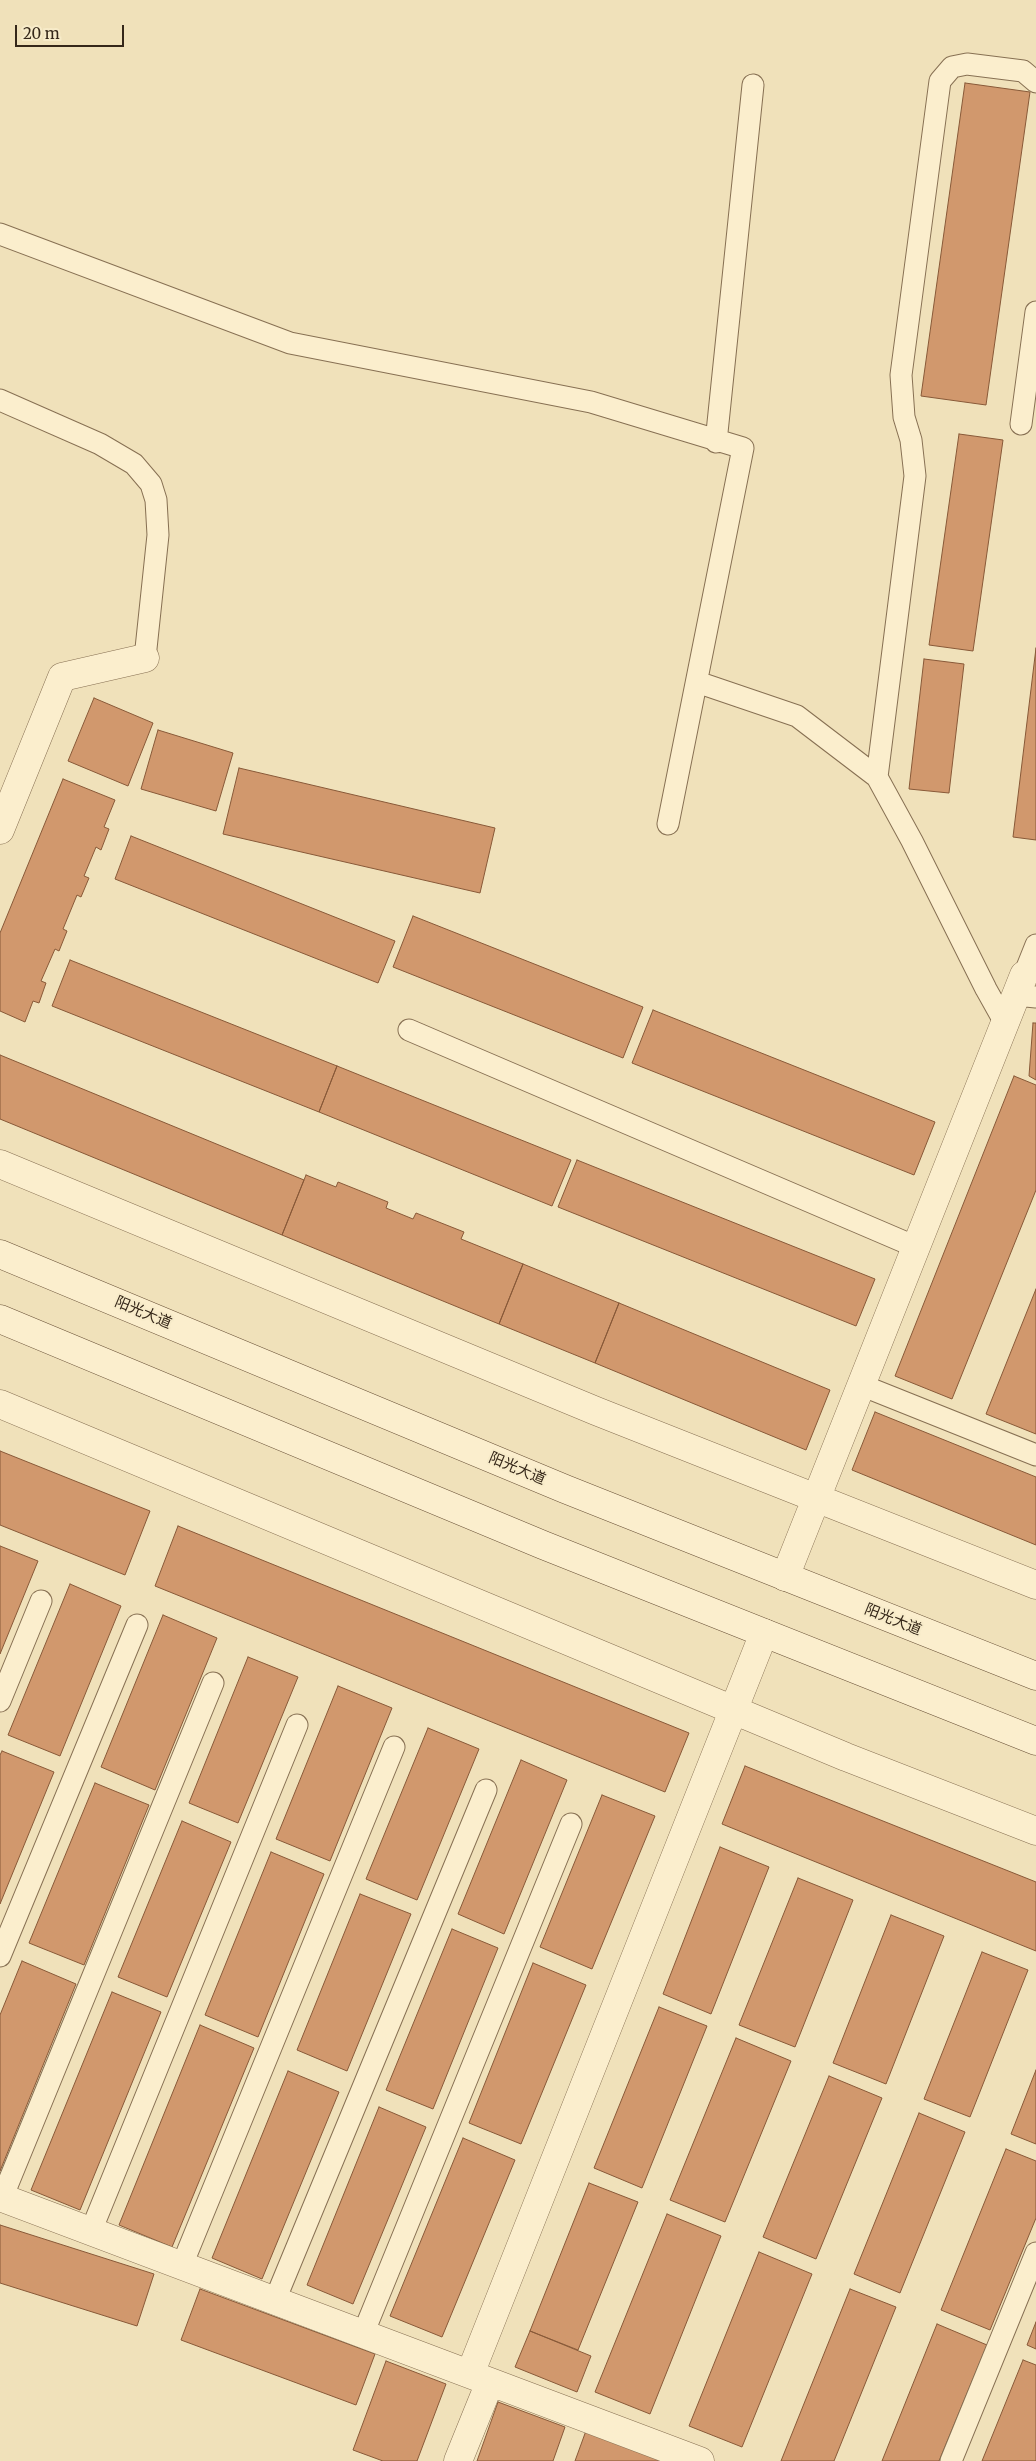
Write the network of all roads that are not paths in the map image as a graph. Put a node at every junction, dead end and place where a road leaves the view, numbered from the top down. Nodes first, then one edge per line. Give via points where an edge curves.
1 (1036, 82) edge
2 (753, 85) dead end
3 (0, 234) edge
4 (1036, 312) edge
5 (0, 400) edge
6 (1021, 424) dead end
7 (716, 442) junction
8 (145, 658) joint
9 (697, 682) junction
10 (877, 778) junction
11 (668, 824) dead end
12 (0, 830) edge
13 (1036, 945) edge
14 (1026, 989) edge
15 (1005, 1022) junction
16 (409, 1030) dead end
17 (0, 1164) edge
18 (916, 1248) junction
19 (0, 1254) edge
20 (0, 1319) edge
21 (860, 1385) junction
22 (0, 1404) edge
23 (1036, 1455) edge
24 (816, 1498) junction
25 (785, 1577) junction
26 (1036, 1586) edge
27 (41, 1601) dead end
28 (137, 1625) dead end
29 (764, 1633) junction
30 (1036, 1676) edge
31 (213, 1683) dead end
32 (0, 1701) edge
33 (733, 1710) junction
34 (297, 1725) dead end
35 (1036, 1741) edge
36 (394, 1748) dead end
37 (486, 1790) dead end
38 (571, 1824) dead end
39 (1036, 1831) edge
40 (0, 1956) edge
41 (1, 2198) edge
42 (91, 2231) junction
43 (1036, 2253) edge
44 (182, 2266) junction
45 (274, 2300) junction
46 (364, 2334) junction
47 (480, 2378) junction
48 (458, 2461) edge
49 (700, 2461) edge
50 (951, 2461) edge

1 - 10 lane via 1023,71 967,64 952,67 940,81 902,375 904,417 911,440 915,476
2 - 7 lane
3 - 7 lane via 290,343 591,402
4 - 6 lane
5 - 8 lane via 100,444 134,464 151,484 156,500 158,535
7 - 9 lane via 743,448
8 - 12 street via 62,677
9 - 10 lane via 797,716
9 - 11 lane
10 - 15 lane
13 - 14 lane
14 - 15 street
15 - 18 street
16 - 18 lane
17 - 24 street via 596,1411
18 - 21 street
19 - 25 street, 阳光大道
20 - 29 street via 543,1545
21 - 23 lane
21 - 24 street
22 - 33 street
24 - 25 street
24 - 26 street
25 - 30 street, 阳光大道
27 - 32 lane
28 - 40 lane
29 - 33 street
29 - 35 street
31 - 41 lane
33 - 39 street
33 - 47 street
34 - 42 lane
36 - 44 lane
37 - 45 lane
38 - 46 lane
41 - 42 street
42 - 44 street
43 - 50 lane
44 - 45 street
45 - 46 street
46 - 47 street
47 - 48 street
47 - 49 street

